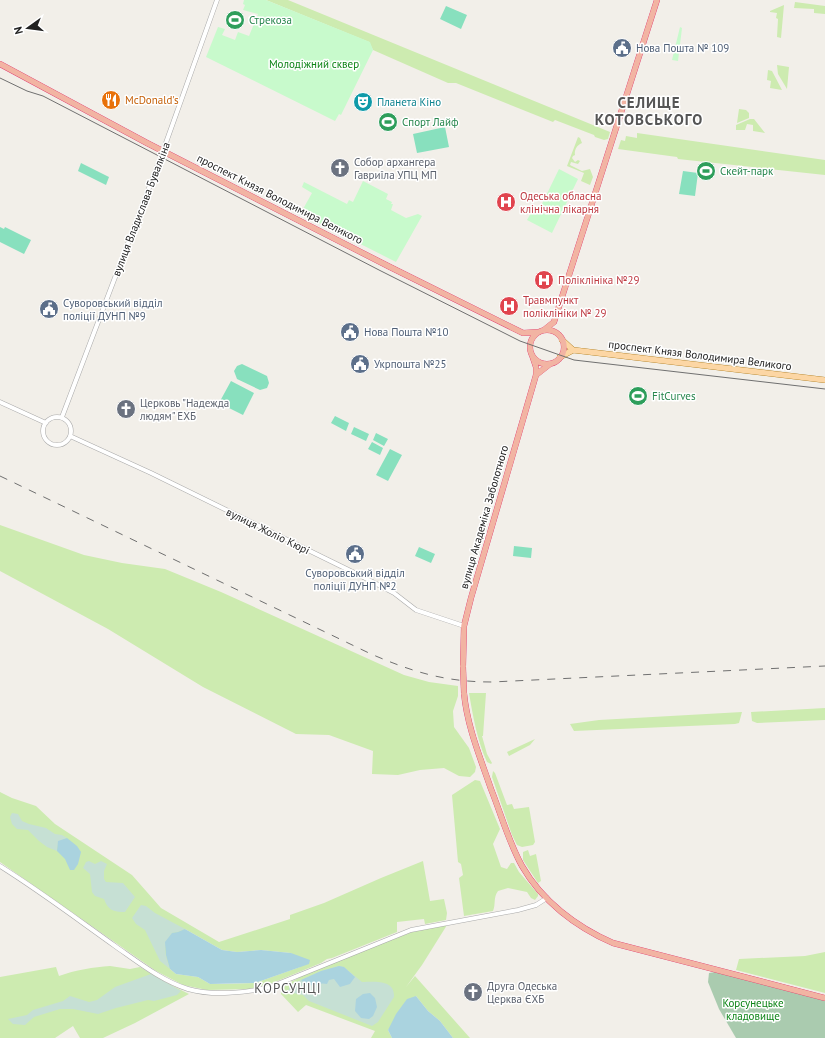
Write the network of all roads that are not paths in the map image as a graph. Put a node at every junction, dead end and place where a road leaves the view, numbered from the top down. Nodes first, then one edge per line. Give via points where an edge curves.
1 (217, 0) edge
2 (657, 0) edge
3 (0, 64) edge
4 (163, 150) junction
5 (554, 322) junction
6 (542, 331) junction
7 (523, 333) junction
8 (561, 338) junction
9 (573, 350) junction
10 (531, 352) junction
11 (560, 357) junction
12 (551, 363) junction
13 (536, 375) junction
14 (825, 380) edge
15 (0, 402) edge
16 (62, 418) junction
17 (46, 423) junction
18 (70, 436) junction
19 (464, 626) junction
20 (0, 866) edge
21 (547, 898) junction
22 (825, 998) edge

1 - 4 street, вулиця Владислава Бувалкіна
2 - 5 highway
3 - 4 highway, проспект Князя Володимира Великого
4 - 7 highway, проспект Князя Володимира Великого
4 - 16 street, вулиця Владислава Бувалкіна
5 - 6 highway
5 - 8 highway
6 - 7 highway, проспект Князя Володимира Великого
6 - 8 highway via 555,332
6 - 10 highway via 532,338
7 - 10 highway
8 - 9 main road
8 - 11 highway via 563,350
9 - 11 main road
9 - 14 main road, проспект Князя Володимира Великого
10 - 12 highway via 540,362
10 - 13 highway, вулиця Академіка Заболотного
11 - 12 highway
12 - 13 highway
13 - 19 highway, вулиця Академіка Заболотного
15 - 17 street
16 - 17 street via 53,417
16 - 18 street via 71,427
17 - 18 street via 45,436 53,444 64,443
18 - 19 street, вулиця Жоліо Кюрі via 363,577 394,593 416,610
19 - 21 highway, вулиця Академіка Заболотного, bridge via 464,692 473,738 516,853 527,875
20 - 21 street via 141,964 174,984 198,992 249,992 270,987 411,930 518,910 536,905
21 - 22 highway, вулиця Академіка Заболотного via 558,910 579,925 613,943

